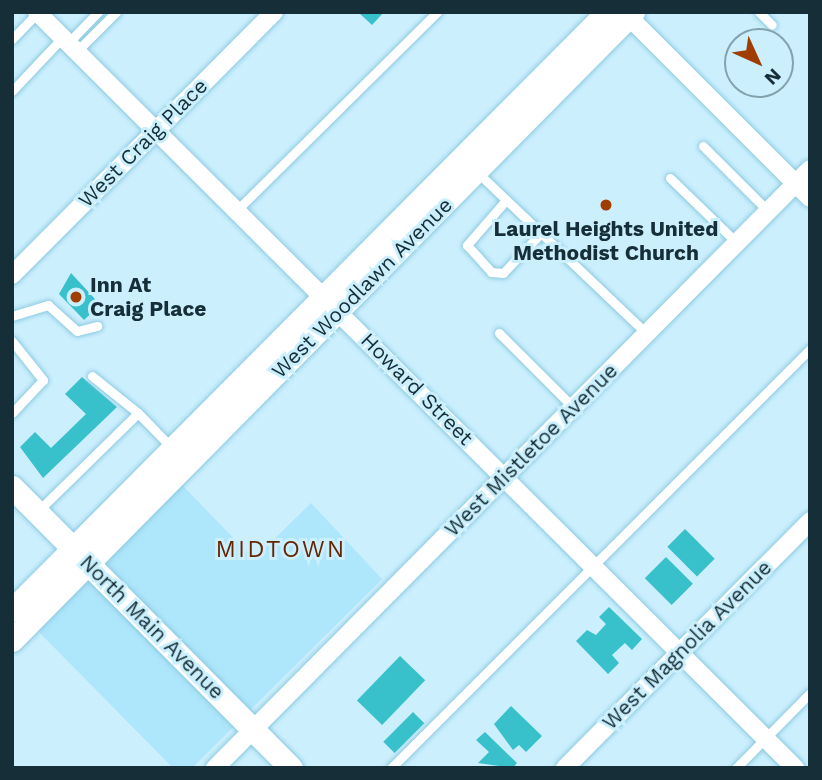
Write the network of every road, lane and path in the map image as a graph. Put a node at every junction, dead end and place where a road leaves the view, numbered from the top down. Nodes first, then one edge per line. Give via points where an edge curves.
1 (37, 12) edge
2 (98, 12) edge
3 (116, 12) edge
4 (274, 12) edge
5 (437, 12) edge
6 (759, 12) edge
7 (623, 13) edge
8 (772, 25) dead end
9 (12, 39) edge
10 (68, 45) junction
11 (12, 91) edge
12 (155, 131) junction
13 (703, 146) dead end
14 (810, 169) edge
15 (477, 172) junction
16 (670, 178) dead end
17 (795, 184) junction
18 (810, 198) edge
19 (506, 200) junction
20 (236, 211) junction
21 (768, 211) junction
22 (541, 233) junction
23 (737, 243) junction
24 (12, 275) edge
25 (331, 304) junction
26 (12, 316) edge
27 (97, 326) dead end
28 (499, 333) dead end
29 (646, 333) junction
30 (12, 341) edge
31 (810, 349) edge
32 (92, 376) dead end
33 (574, 408) junction
34 (12, 413) edge
35 (138, 413) junction
36 (172, 448) junction
37 (506, 476) junction
38 (12, 487) edge
39 (37, 512) junction
40 (810, 521) edge
41 (81, 555) junction
42 (594, 565) junction
43 (12, 610) edge
44 (12, 640) edge
45 (680, 653) junction
46 (810, 693) edge
47 (253, 730) junction
48 (765, 739) junction
49 (215, 768) edge
50 (292, 768) edge
51 (391, 768) edge
52 (565, 768) edge
53 (737, 768) edge
54 (795, 768) edge

1 - 9 lane
1 - 10 street, Howard Street
2 - 10 lane
3 - 10 lane
4 - 12 street, West Craig Place
5 - 20 lane
6 - 8 lane
7 - 15 street, West Woodlawn Avenue
7 - 17 street
7 - 25 street, West Woodlawn Avenue
10 - 11 lane
10 - 12 street, Howard Street
12 - 20 street, Howard Street
12 - 24 street, West Craig Place
13 - 21 lane
14 - 17 street, West Mistletoe Avenue
15 - 19 lane
15 - 25 street, West Woodlawn Avenue
16 - 23 lane
17 - 18 street
17 - 21 street, West Mistletoe Avenue
19 - 22 lane
19 - 22 lane via 467,245 491,272 503,273
20 - 25 street, Howard Street
21 - 23 street, West Mistletoe Avenue
22 - 29 lane
23 - 29 street, West Mistletoe Avenue
25 - 36 street, West Woodlawn Avenue
25 - 37 street, Howard Street
25 - 41 street, West Woodlawn Avenue
26 - 27 lane via 48,305 78,331
28 - 33 lane
29 - 33 street, West Mistletoe Avenue
30 - 34 lane via 43,380
31 - 42 lane
32 - 35 lane
33 - 37 street, West Mistletoe Avenue
35 - 36 lane
35 - 39 lane
36 - 41 street, West Woodlawn Avenue
37 - 42 street, Howard Street
37 - 47 street, West Mistletoe Avenue
38 - 39 street, North Main Avenue
39 - 41 street, North Main Avenue
40 - 45 street, West Magnolia Avenue
41 - 43 street
41 - 44 street
41 - 47 street, North Main Avenue
42 - 45 street, Howard Street
42 - 51 lane
45 - 48 street, Howard Street
45 - 52 street, West Magnolia Avenue
46 - 48 lane
47 - 49 street, West Mistletoe Avenue
47 - 50 street, North Main Avenue
48 - 53 lane
48 - 54 street, Howard Street

